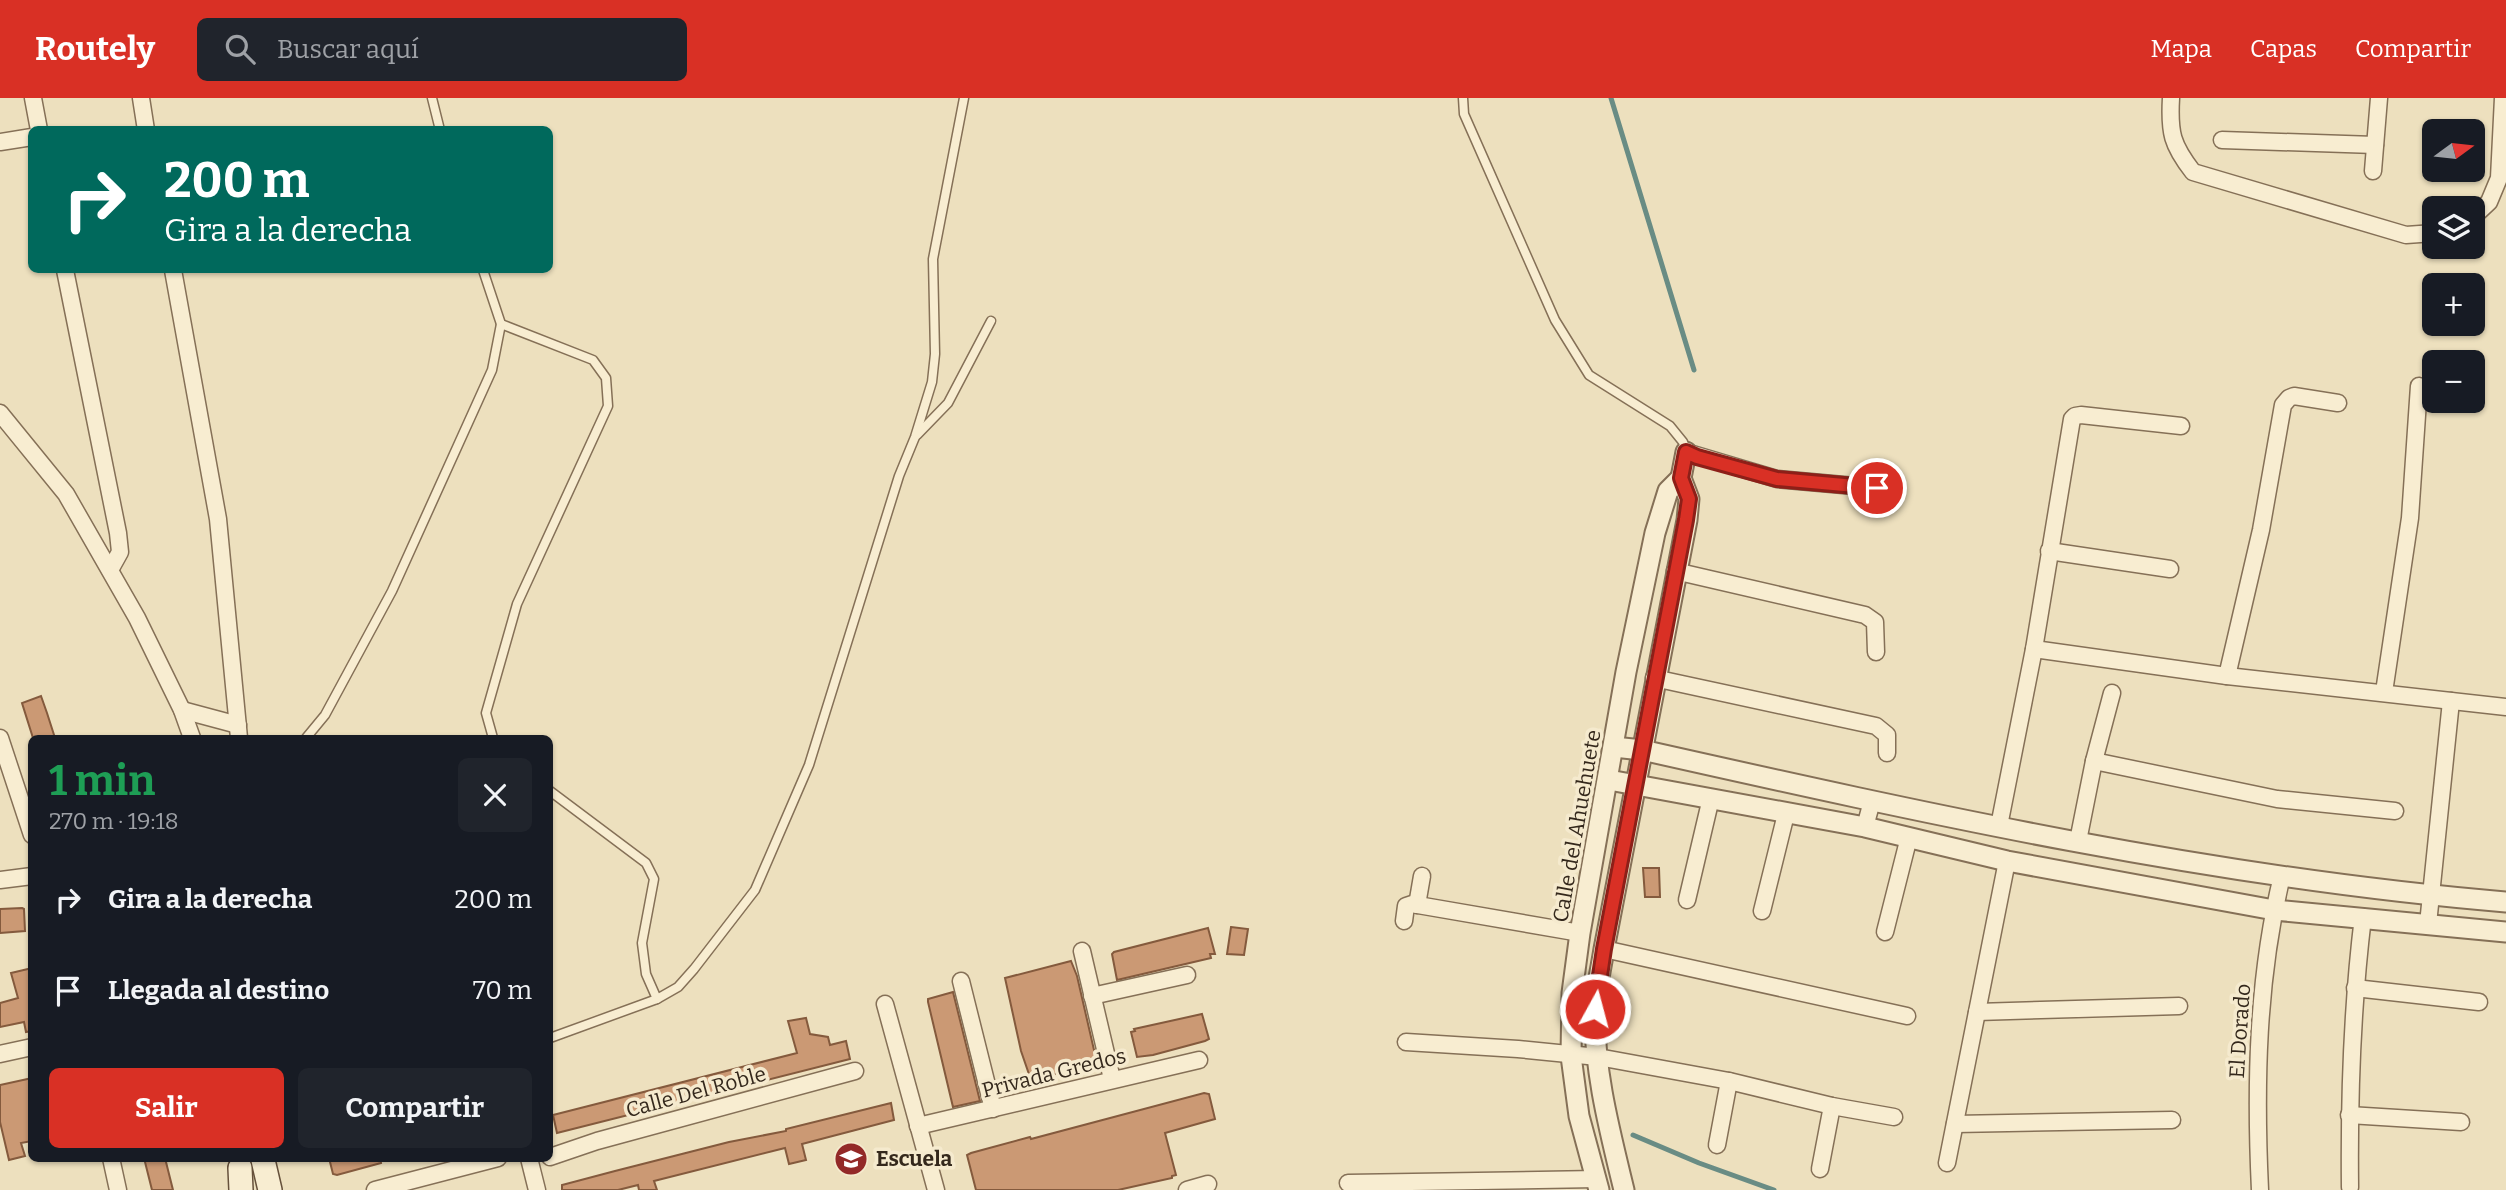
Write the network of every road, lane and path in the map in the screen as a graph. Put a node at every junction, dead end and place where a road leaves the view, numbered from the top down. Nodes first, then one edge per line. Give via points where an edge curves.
1 (33, 98) edge
2 (141, 98) edge
3 (432, 98) edge
4 (964, 98) edge
5 (1463, 98) edge
6 (2171, 98) edge
7 (2379, 98) edge
8 (2503, 98) edge
9 (38, 126) edge
10 (145, 126) edge
11 (439, 126) edge
12 (28, 138) edge
13 (2222, 140) dead end
14 (0, 142) edge
15 (2375, 145) junction
16 (2373, 171) dead end
17 (2485, 206) edge
18 (2422, 234) edge
19 (66, 273) edge
20 (174, 273) edge
21 (483, 273) edge
22 (991, 321) dead end
23 (501, 324) junction
24 (2419, 386) dead end
25 (2338, 403) dead end
26 (0, 413) edge
27 (2181, 426) dead end
28 (915, 437) junction
29 (1686, 452) junction
30 (1681, 478) junction
31 (1877, 488) dead end
32 (2049, 551) junction
33 (2171, 569) dead end
34 (110, 570) junction
35 (1675, 571) junction
36 (2034, 649) junction
37 (1876, 652) dead end
38 (2227, 676) junction
39 (1654, 678) junction
40 (2384, 692) junction
41 (2112, 693) dead end
42 (2451, 701) junction
43 (2506, 707) edge
44 (182, 710) junction
45 (239, 732) edge
46 (191, 735) edge
47 (308, 735) edge
48 (492, 735) edge
49 (0, 738) edge
50 (1614, 747) junction
51 (1642, 750) junction
52 (1887, 753) dead end
53 (2094, 761) junction
54 (1609, 780) junction
55 (1636, 785) junction
56 (553, 793) edge
57 (1712, 798) junction
58 (1872, 801) junction
59 (2395, 811) dead end
60 (1786, 814) junction
61 (28, 823) edge
62 (1998, 826) junction
63 (1865, 827) junction
64 (1909, 837) junction
65 (2078, 841) junction
66 (2007, 861) junction
67 (28, 876) edge
68 (1422, 876) dead end
69 (2282, 876) junction
70 (0, 880) edge
71 (2432, 896) junction
72 (1687, 900) dead end
73 (2506, 902) edge
74 (1417, 905) junction
75 (1762, 911) dead end
76 (2274, 911) junction
77 (2363, 917) junction
78 (1404, 921) dead end
79 (2428, 924) junction
80 (1885, 932) dead end
81 (2506, 932) edge
82 (1580, 933) junction
83 (1604, 949) junction
84 (1082, 951) dead end
85 (1187, 975) dead end
86 (961, 981) dead end
87 (2355, 988) junction
88 (1091, 996) junction
89 (657, 999) junction
90 (2479, 1002) dead end
91 (885, 1004) dead end
92 (2179, 1006) dead end
93 (1977, 1012) junction
94 (1907, 1016) dead end
95 (553, 1037) edge
96 (1406, 1042) dead end
97 (28, 1048) edge
98 (0, 1054) edge
99 (1571, 1056) junction
100 (1598, 1057) junction
101 (1199, 1060) dead end
102 (855, 1071) dead end
103 (1112, 1079) junction
104 (1729, 1081) junction
105 (1832, 1106) junction
106 (993, 1109) junction
107 (2349, 1115) junction
108 (1894, 1117) dead end
109 (2172, 1119) dead end
110 (2461, 1122) dead end
111 (1955, 1124) junction
112 (918, 1126) junction
113 (1717, 1145) dead end
114 (553, 1154) edge
115 (112, 1162) edge
116 (483, 1162) edge
117 (538, 1162) edge
118 (1947, 1163) dead end
119 (253, 1165) edge
120 (1820, 1169) dead end
121 (1348, 1183) dead end
122 (1209, 1184) dead end
123 (1598, 1184) edge
124 (2350, 1187) dead end
125 (118, 1190) edge
126 (270, 1190) edge
127 (375, 1190) edge
128 (537, 1190) edge
129 (936, 1190) edge
130 (1187, 1190) edge
131 (1624, 1190) edge
132 (2260, 1190) edge

1 - 9 street
2 - 10 street
3 - 11 lane
4 - 28 lane via 933,259 932,382
5 - 29 lane via 1464,114 1555,320 1589,375 1670,426
6 - 18 street via 2176,151 2193,172 2406,235
7 - 15 street
8 - 17 street via 2499,178
12 - 14 street
13 - 15 street
15 - 16 street
19 - 34 street via 120,552
20 - 45 street via 218,519
21 - 23 lane
22 - 28 lane via 948,403
23 - 47 lane via 492,370 392,591 325,715
23 - 48 lane via 593,360 606,378 608,406 517,604 486,713
24 - 40 street via 2410,518
25 - 38 street via 2294,396 2283,405 2262,530
26 - 34 street via 66,494
27 - 32 street via 2071,419
28 - 89 lane via 810,765 755,890 678,987
29 - 30 street, Calle del Ahuehuete
29 - 31 street via 1777,479
30 - 35 street, Calle del Ahuehuete via 1689,499
30 - 50 street, Calle del Ahuehuete via 1668,491 1655,533
32 - 33 street
32 - 36 street
34 - 44 street
35 - 37 street via 1865,615 1875,622
35 - 39 street, Calle del Ahuehuete
36 - 38 street
36 - 62 street
38 - 40 street
39 - 51 street, Calle del Ahuehuete
39 - 52 street via 1876,726 1887,735
40 - 42 street
41 - 53 street
42 - 43 street
42 - 71 street
44 - 45 street
44 - 46 street
49 - 61 street
50 - 51 street
50 - 54 street, Calle del Ahuehuete
51 - 55 street, Calle del Ahuehuete
51 - 58 street
53 - 59 street via 2277,799
53 - 65 street
54 - 55 street
54 - 82 street, Calle del Ahuehuete
55 - 57 street
55 - 83 street, Calle del Ahuehuete
56 - 89 lane via 646,863 654,879 642,943 646,974
57 - 60 street
57 - 72 street
58 - 62 street
58 - 63 street
60 - 63 street
60 - 75 street
62 - 65 street
63 - 64 street
64 - 66 street
64 - 80 street
65 - 69 street
66 - 76 street
66 - 93 street
67 - 70 street
68 - 74 street
69 - 71 street
69 - 76 street, El Dorado
71 - 73 street
71 - 79 street
74 - 78 street via 1406,906
74 - 82 street
76 - 77 street
76 - 132 street, El Dorado via 2259,1055
77 - 79 street
77 - 87 street
79 - 81 street
82 - 99 street, Calle del Ahuehuete via 1572,993
83 - 94 street
83 - 100 street, Calle del Ahuehuete via 1595,1009
84 - 88 street
85 - 88 street
86 - 106 street
87 - 90 street
87 - 107 street
88 - 103 street
89 - 95 lane
91 - 112 street
92 - 93 street
93 - 111 street
96 - 99 street
97 - 98 street
99 - 100 street
99 - 123 street, Calle del Ahuehuete via 1580,1116
100 - 104 street
100 - 131 street, Calle del Ahuehuete
101 - 103 street, Privada Gredos
102 - 114 street, Calle Del Roble
103 - 106 street, Privada Gredos
104 - 105 street
104 - 113 street
105 - 108 street
105 - 120 street
106 - 112 street, Privada Gredos
107 - 110 street
107 - 124 street
109 - 111 street
111 - 118 street
112 - 129 street
115 - 125 street
116 - 127 street
117 - 128 street
119 - 126 main road
121 - 123 street
122 - 130 street

